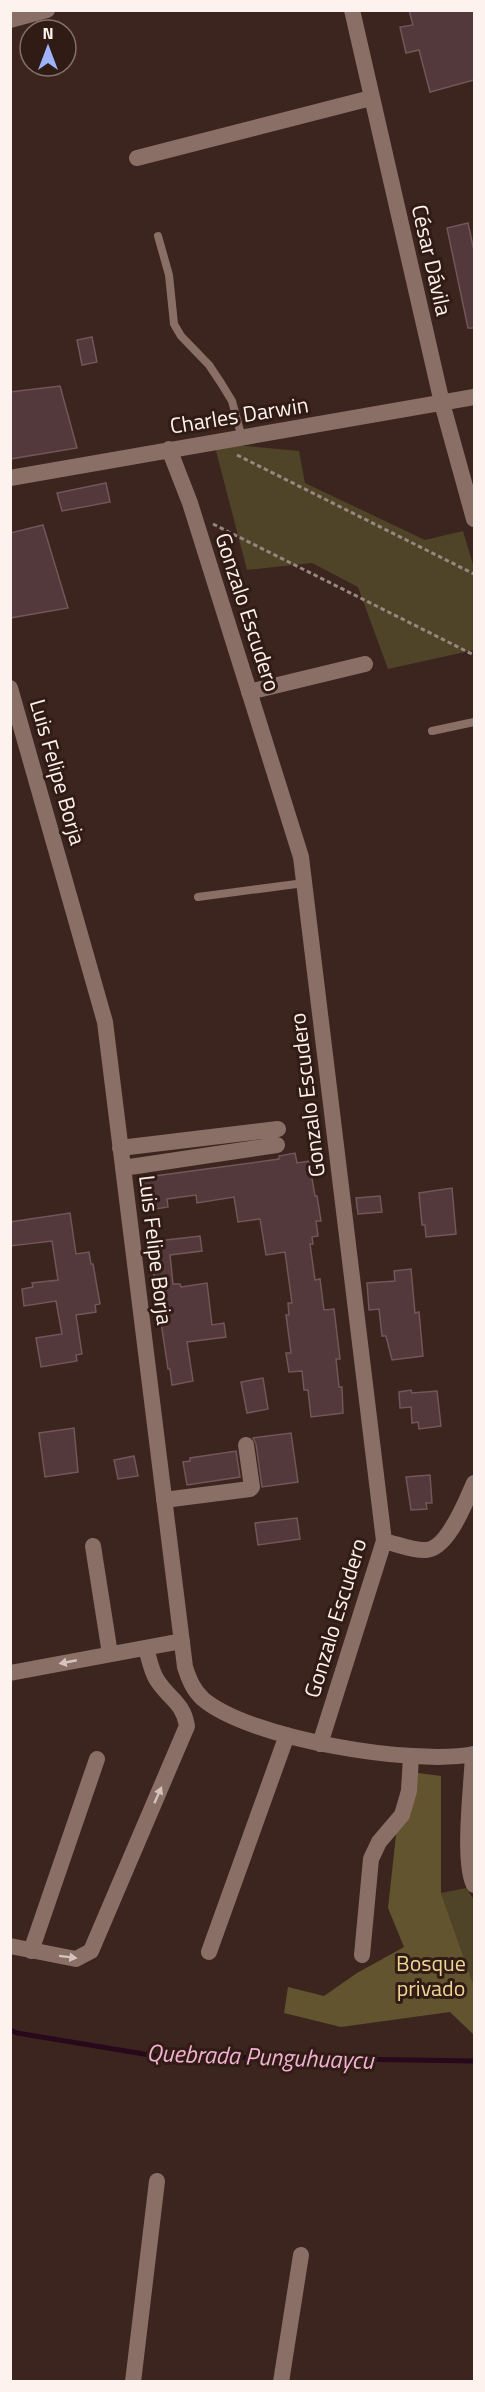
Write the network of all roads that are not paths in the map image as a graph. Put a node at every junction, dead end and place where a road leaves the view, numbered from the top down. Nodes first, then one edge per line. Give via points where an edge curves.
1 (47, 10) edge
2 (352, 10) edge
3 (10, 20) edge
4 (371, 98) junction
5 (137, 158) dead end
6 (158, 236) dead end
7 (474, 397) edge
8 (442, 403) junction
9 (242, 438) junction
10 (169, 449) junction
11 (10, 478) edge
12 (474, 519) edge
13 (365, 664) dead end
14 (10, 688) edge
15 (249, 692) junction
16 (474, 722) edge
17 (432, 731) dead end
18 (304, 883) junction
19 (198, 897) dead end
20 (120, 1148) junction
21 (123, 1168) junction
22 (246, 1445) dead end
23 (474, 1483) edge
24 (164, 1500) junction
25 (384, 1541) junction
26 (93, 1545) dead end
27 (182, 1641) junction
28 (146, 1648) junction
29 (110, 1654) junction
30 (10, 1673) edge
31 (287, 1735) junction
32 (320, 1744) junction
33 (474, 1754) edge
34 (411, 1756) junction
35 (97, 1759) dead end
36 (474, 1885) edge
37 (10, 1946) edge
38 (31, 1951) junction
39 (209, 1952) dead end
40 (362, 1955) dead end
41 (157, 2181) dead end
42 (301, 2255) dead end
43 (132, 2382) edge
44 (281, 2382) edge

1 - 3 street
2 - 4 street, César Dávila
4 - 5 street
4 - 8 street, César Dávila
6 - 9 lane via 169,274 174,324 209,365 232,401
7 - 8 street, Charles Darwin
8 - 9 street, Charles Darwin
8 - 12 street, César Dávila
9 - 10 street, Charles Darwin
10 - 11 street, Charles Darwin
10 - 15 street, Gonzalo Escudero
13 - 15 street
14 - 20 street, Luis Felipe Borja via 105,1022
15 - 18 street, Gonzalo Escudero via 301,857
16 - 17 lane
18 - 19 lane
18 - 25 street, Gonzalo Escudero
20 - 21 street, Luis Felipe Borja
20 - 21 street via 278,1137
21 - 24 street, Luis Felipe Borja
22 - 24 street via 250,1489
23 - 25 street via 450,1532 436,1547 426,1550
24 - 27 street, Luis Felipe Borja
25 - 32 street, Gonzalo Escudero
26 - 29 street
27 - 28 street
27 - 31 street, Luis Felipe Borja via 185,1668 192,1687 202,1698 246,1723
28 - 29 street
38 -> 28 street via 76,1959 91,1951 188,1726 185,1713 155,1677
29 -> 30 street
31 - 32 street, Luis Felipe Borja
31 - 39 street
32 - 34 street, Luis Felipe Borja
33 - 34 street, Luis Felipe Borja
33 - 36 street via 468,1859
34 - 40 street via 409,1791 402,1815 379,1842 371,1859
35 - 38 street
37 - 38 street
41 - 43 street
42 - 44 street

